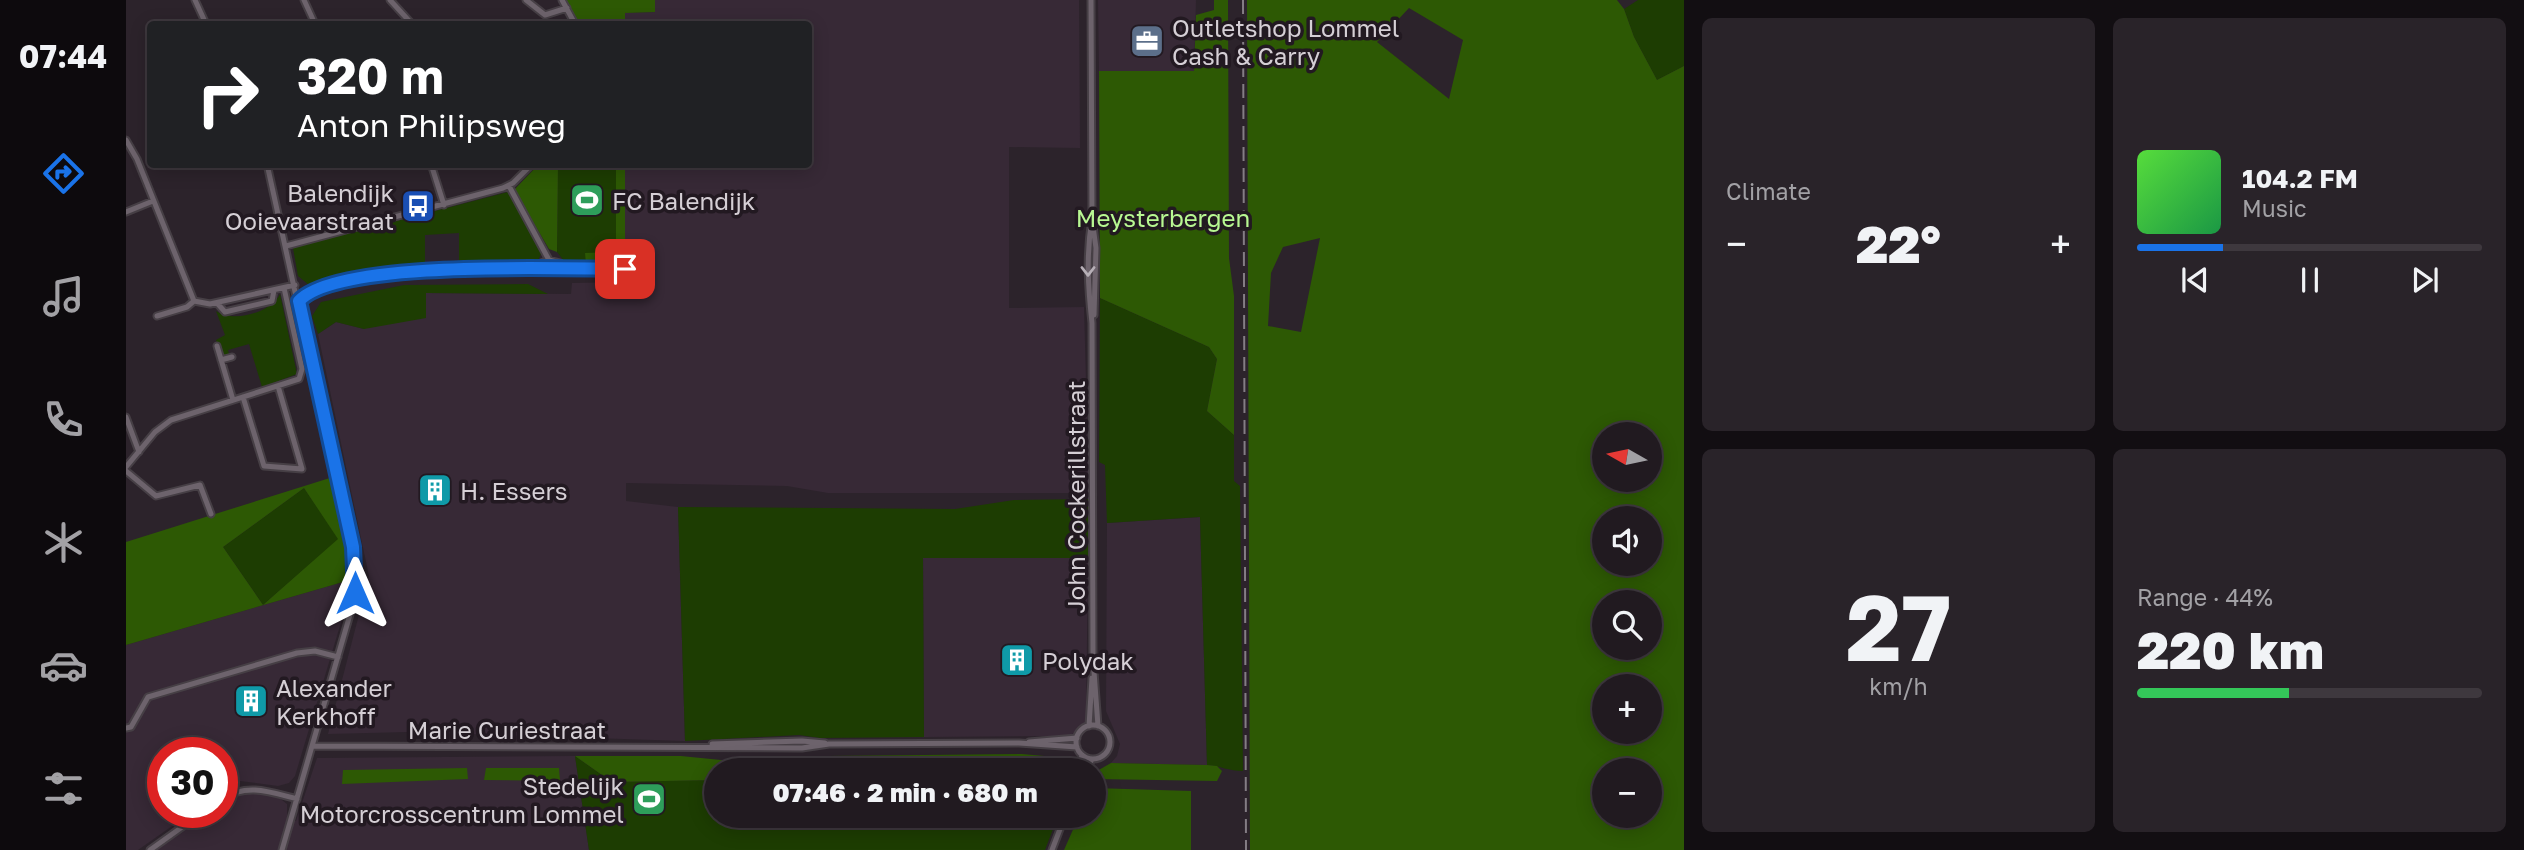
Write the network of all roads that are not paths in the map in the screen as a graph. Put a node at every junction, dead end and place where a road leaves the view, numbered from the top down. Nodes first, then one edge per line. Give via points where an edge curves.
1 (195, 0) edge
2 (312, 0) edge
3 (390, 0) edge
4 (526, 0) edge
5 (562, 0) edge
6 (1091, 0) edge
7 (305, 3) edge
8 (567, 8) junction
9 (205, 21) edge
10 (314, 21) edge
11 (409, 21) edge
12 (574, 21) edge
13 (126, 140) edge
14 (268, 168) edge
15 (432, 168) edge
16 (529, 168) edge
17 (509, 186) junction
18 (153, 201) junction
19 (444, 205) junction
20 (126, 212) edge
21 (286, 246) junction
22 (549, 260) junction
23 (538, 269) junction
24 (625, 269) dead end
25 (567, 270) junction
26 (295, 285) junction
27 (284, 288) junction
28 (274, 290) junction
29 (194, 301) junction
30 (299, 301) junction
31 (217, 303) junction
32 (158, 316) dead end
33 (217, 346) dead end
34 (232, 357) dead end
35 (221, 360) junction
36 (301, 376) junction
37 (316, 377) junction
38 (278, 386) junction
39 (243, 397) junction
40 (233, 400) junction
41 (126, 417) edge
42 (139, 452) junction
43 (126, 469) edge
44 (211, 514) dead end
45 (338, 657) junction
46 (1093, 671) junction
47 (1089, 726) junction
48 (1098, 726) junction
49 (126, 728) edge
50 (1077, 738) junction
51 (1019, 743) junction
52 (312, 746) junction
53 (1077, 747) junction
54 (1082, 755) junction
55 (1081, 758) edge
56 (1090, 758) edge
57 (1095, 758) edge
58 (238, 791) edge
59 (296, 799) junction
60 (181, 828) edge
61 (1060, 828) edge
62 (150, 850) edge
63 (282, 850) edge
64 (1052, 850) edge

1 - 9 street
2 - 7 street
3 - 11 street
4 - 8 street via 551,19
5 - 8 street
6 - 46 street, John Cockerillstraat via 1088,291 1092,323
7 - 10 street
8 - 12 street
13 - 18 street
14 - 21 street
15 - 19 street
16 - 17 street
17 - 19 street
17 - 22 street
18 - 20 street
18 - 29 street
19 - 21 street
21 - 26 street
22 - 23 street
22 - 25 street
23 - 25 street
23 - 30 street via 381,275 316,288
24 - 25 street
26 - 27 street
26 - 30 street
27 - 28 street
27 - 36 street
28 - 31 street
28 - 31 street via 272,301 236,310 223,312
29 - 31 street
29 - 32 street
30 - 37 street
33 - 35 street
34 - 35 street
35 - 40 street
36 - 37 street
36 - 38 street
37 - 45 street via 356,570 353,604
38 - 39 street
38 - 39 street via 302,469 264,466
39 - 40 street
40 - 42 street via 171,420
41 - 42 street
42 - 43 street
43 - 44 street via 156,496 200,485
45 - 49 street via 314,651 297,653 148,697
45 - 52 street
46 - 47 street, John Cockerillstraat
46 - 48 street, John Cockerillstraat
47 - 48 street
47 - 50 street
48 - 57 street via 1109,737 1109,748
50 - 51 street
50 - 53 street
51 - 52 street, Marie Curiestraat via 802,748
51 - 53 street
52 - 59 street
53 - 54 street
54 - 55 street
54 - 56 street
58 - 59 street via 251,789
59 - 63 street
60 - 62 street
61 - 64 street

